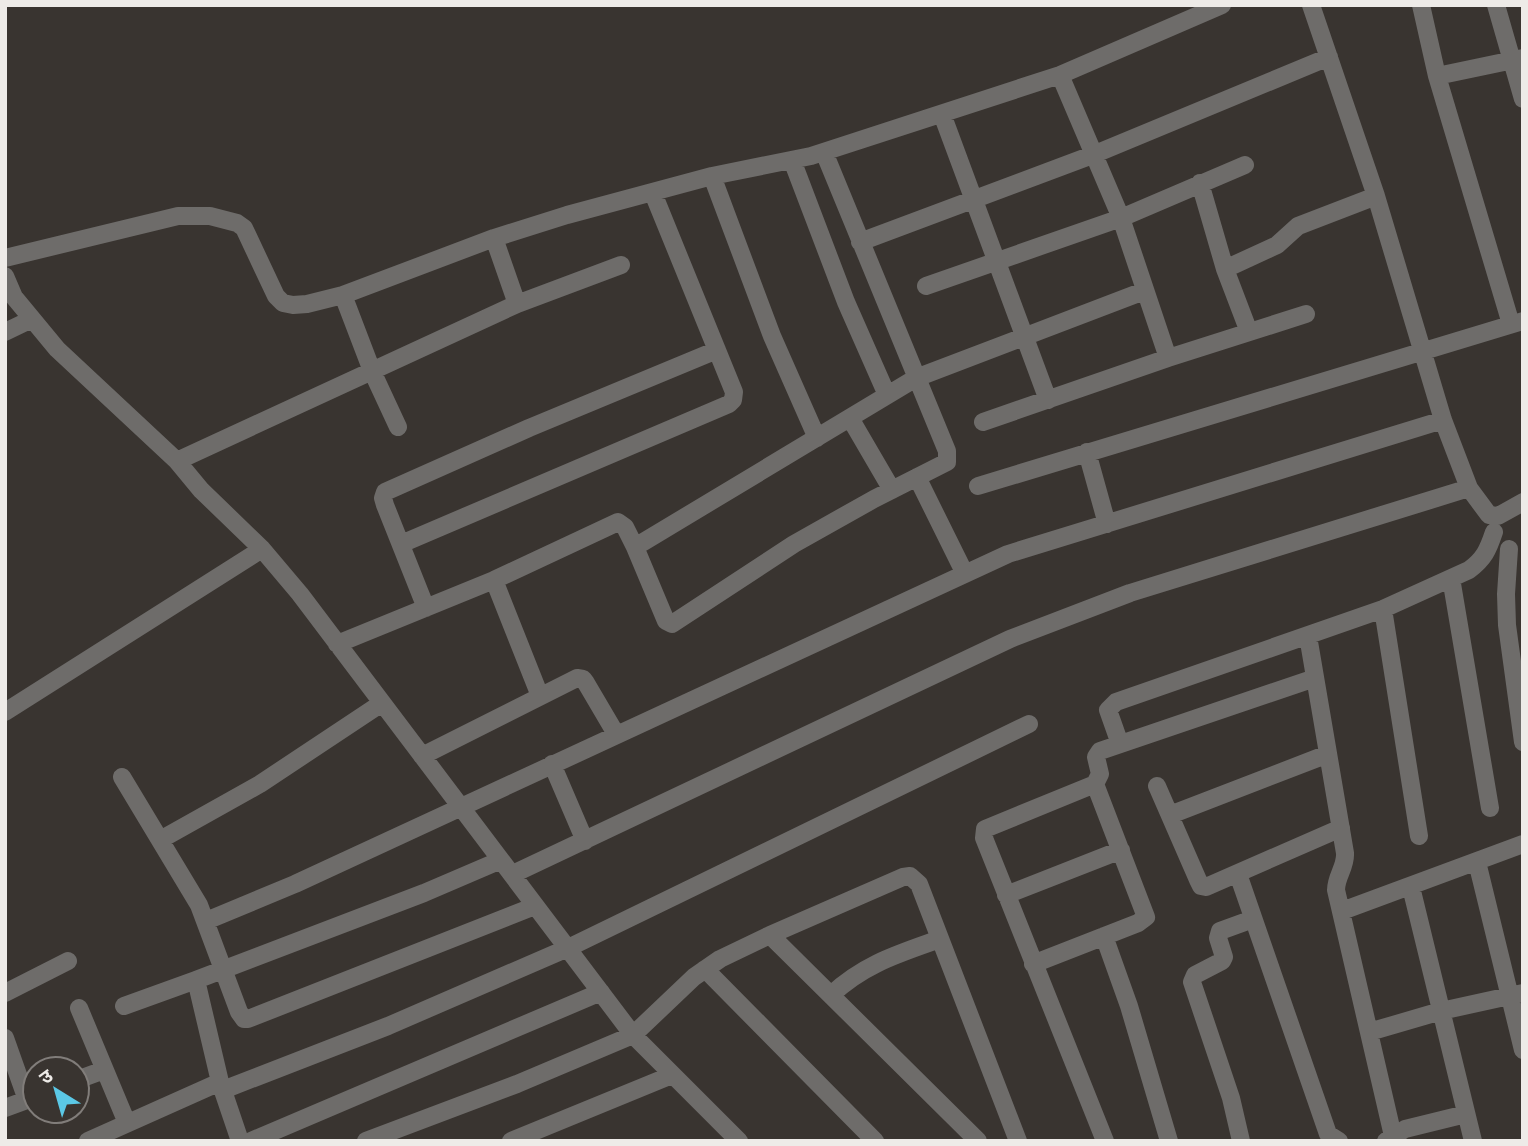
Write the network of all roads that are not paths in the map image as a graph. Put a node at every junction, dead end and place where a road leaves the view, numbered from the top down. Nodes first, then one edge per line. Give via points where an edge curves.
1 (1222, 5) edge
2 (1311, 5) edge
3 (1420, 5) edge
4 (1496, 5) edge
5 (1329, 57) junction
6 (1517, 60) edge
7 (1060, 75) junction
8 (1437, 76) junction
9 (1523, 99) edge
10 (942, 114) junction
11 (824, 152) junction
12 (1095, 154) junction
13 (793, 160) junction
14 (1245, 165) dead end
15 (712, 176) junction
16 (1200, 183) junction
17 (653, 193) junction
18 (1376, 196) junction
19 (974, 201) junction
20 (1121, 218) junction
21 (494, 238) junction
22 (860, 242) junction
23 (5, 258) edge
24 (997, 261) junction
25 (621, 265) dead end
26 (1225, 269) junction
27 (5, 276) edge
28 (926, 286) dead end
29 (1144, 291) junction
30 (343, 295) junction
31 (517, 304) junction
32 (1306, 314) dead end
33 (32, 319) junction
34 (1517, 322) edge
35 (5, 332) edge
36 (1249, 332) junction
37 (1024, 336) junction
38 (717, 350) junction
39 (1420, 350) junction
40 (1168, 358) junction
41 (372, 371) junction
42 (916, 378) junction
43 (887, 395) junction
44 (1048, 400) junction
45 (850, 418) junction
46 (1443, 420) junction
47 (983, 422) dead end
48 (398, 427) dead end
49 (817, 438) junction
50 (1087, 452) junction
51 (177, 461) junction
52 (918, 477) junction
53 (978, 486) dead end
54 (1469, 488) junction
55 (892, 490) junction
56 (1523, 502) edge
57 (1107, 524) junction
58 (1491, 524) junction
59 (401, 544) junction
60 (635, 547) junction
61 (262, 549) junction
62 (1516, 554) edge
63 (965, 574) junction
64 (1451, 578) junction
65 (494, 580) junction
66 (426, 608) junction
67 (1383, 609) junction
68 (1308, 636) junction
69 (337, 644) junction
70 (1315, 678) junction
71 (540, 696) junction
72 (382, 703) junction
73 (5, 712) edge
74 (1029, 724) dead end
75 (616, 734) junction
76 (1523, 742) edge
77 (1120, 744) junction
78 (1328, 754) junction
79 (422, 756) junction
80 (552, 764) junction
81 (122, 777) dead end
82 (1095, 784) junction
83 (1157, 786) dead end
84 (460, 806) junction
85 (1490, 808) dead end
86 (1170, 815) junction
87 (1341, 828) junction
88 (1419, 836) dead end
89 (160, 840) junction
90 (585, 841) junction
91 (1523, 844) edge
92 (1121, 850) junction
93 (1477, 862) junction
94 (507, 867) junction
95 (1238, 874) junction
96 (1411, 887) junction
97 (1006, 895) junction
98 (535, 906) junction
99 (1342, 911) junction
100 (1253, 919) junction
101 (206, 922) junction
102 (770, 935) junction
103 (1104, 936) junction
104 (940, 939) junction
105 (568, 948) junction
106 (68, 961) dead end
107 (1034, 964) junction
108 (222, 968) junction
109 (705, 968) junction
110 (195, 980) junction
111 (601, 992) junction
112 (5, 993) edge
113 (1516, 994) edge
114 (831, 995) junction
115 (124, 1006) dead end
116 (79, 1008) dead end
117 (1441, 1012) junction
118 (1369, 1032) junction
119 (633, 1035) junction
120 (5, 1038) edge
121 (1523, 1050) edge
122 (104, 1070) junction
123 (21, 1075) edge
124 (91, 1075) edge
125 (672, 1075) junction
126 (222, 1086) junction
127 (1466, 1114) junction
128 (127, 1123) junction
129 (1390, 1138) edge
130 (88, 1141) edge
131 (240, 1141) edge
132 (251, 1141) edge
133 (366, 1141) edge
134 (511, 1141) edge
135 (739, 1141) edge
136 (875, 1141) edge
137 (978, 1141) edge
138 (1018, 1141) edge
139 (1104, 1141) edge
140 (1169, 1141) edge
141 (1241, 1141) edge
142 (1339, 1141) edge
143 (1473, 1141) edge

1 - 7 street
2 - 5 street
3 - 8 street
4 - 6 street
5 - 12 street
5 - 18 street
6 - 8 street
6 - 9 street
7 - 10 street
7 - 12 street
8 - 34 street
10 - 11 street
10 - 19 street
11 - 13 street
11 - 22 street
12 - 19 street
12 - 20 street
13 - 15 street
13 - 43 street via 846,302
14 - 16 street
15 - 17 street
15 - 49 street via 772,336
16 - 20 street
16 - 26 street
17 - 21 street
17 - 38 street
18 - 26 street via 1298,226 1277,245
18 - 39 street
19 - 22 street
19 - 24 street
20 - 24 street
20 - 29 street
21 - 30 street
21 - 31 street
22 - 42 street
23 - 30 street via 178,216 211,216 244,228 271,288 283,303 307,304
24 - 28 street
24 - 37 street
25 - 31 street
26 - 36 street
27 - 33 street via 14,297
29 - 37 street
29 - 40 street
30 - 41 street
31 - 41 street
32 - 36 street
33 - 35 street
33 - 51 street via 57,349
34 - 39 street
36 - 40 street
37 - 42 street
37 - 44 street
38 - 59 street via 734,392 729,404
38 - 59 street via 389,489 383,498
39 - 46 street
39 - 50 street
40 - 44 street
41 - 48 street
41 - 51 street
42 - 43 street
42 - 52 street via 948,457 947,462
43 - 45 street
44 - 47 street
45 - 49 street
45 - 55 street
46 - 54 street
46 - 57 street
49 - 60 street
50 - 53 street
50 - 57 street
51 - 61 street
52 - 55 street
52 - 63 street
54 - 58 street
54 - 90 street via 1130,593 1010,639
55 - 60 street via 794,544 673,624 666,621
56 - 58 street
57 - 63 street via 1008,554
58 - 62 street via 1500,542
58 - 64 street via 1488,551 1481,561
59 - 66 street
60 - 65 street via 618,522
61 - 69 street
61 - 73 street
62 - 76 street via 1506,594 1507,625
63 - 75 street
64 - 67 street
64 - 85 street
65 - 66 street
65 - 71 street
66 - 69 street
67 - 68 street
67 - 88 street
68 - 70 street
68 - 77 street via 1110,706 1109,717
69 - 72 street
70 - 77 street
70 - 78 street
71 - 75 street via 572,679 583,679
71 - 79 street
72 - 79 street
72 - 89 street via 260,785
74 - 105 street
75 - 80 street
77 - 82 street via 1097,753 1100,774
78 - 86 street
78 - 87 street
79 - 84 street
80 - 84 street
80 - 90 street
81 - 89 street
82 - 92 street
82 - 97 street via 985,829 984,838
83 - 86 street
84 - 94 street
84 - 101 street
86 - 95 street via 1201,886
87 - 95 street
87 - 99 street via 1345,860 1336,890
89 - 101 street
90 - 94 street
91 - 93 street
92 - 97 street
92 - 103 street via 1146,917
93 - 96 street
93 - 113 street
94 - 98 street
94 - 108 street
95 - 100 street
96 - 99 street
96 - 117 street
97 - 107 street
98 - 105 street
98 - 108 street via 248,1019 240,1016
99 - 118 street
100 - 141 street via 1220,931 1222,961 1195,975 1192,982
100 - 142 street via 1328,1134
101 - 108 street
102 - 104 street via 910,876 919,884
102 - 109 street
102 - 114 street
103 - 107 street
103 - 140 street
104 - 114 street via 875,962
104 - 138 street
105 - 111 street
105 - 126 street via 388,1026
106 - 112 street
107 - 139 street
108 - 110 street
109 - 119 street
109 - 136 street
110 - 115 street
110 - 126 street
111 - 119 street
111 - 132 street
113 - 117 street
113 - 121 street
114 - 137 street
116 - 122 street
117 - 118 street
117 - 127 street
118 - 129 street
119 - 125 street
119 - 133 street
120 - 123 street
122 - 124 street
122 - 128 street
125 - 134 street
125 - 135 street
126 - 128 street
126 - 131 street
127 - 129 street via 1405,1129
127 - 143 street
128 - 130 street

